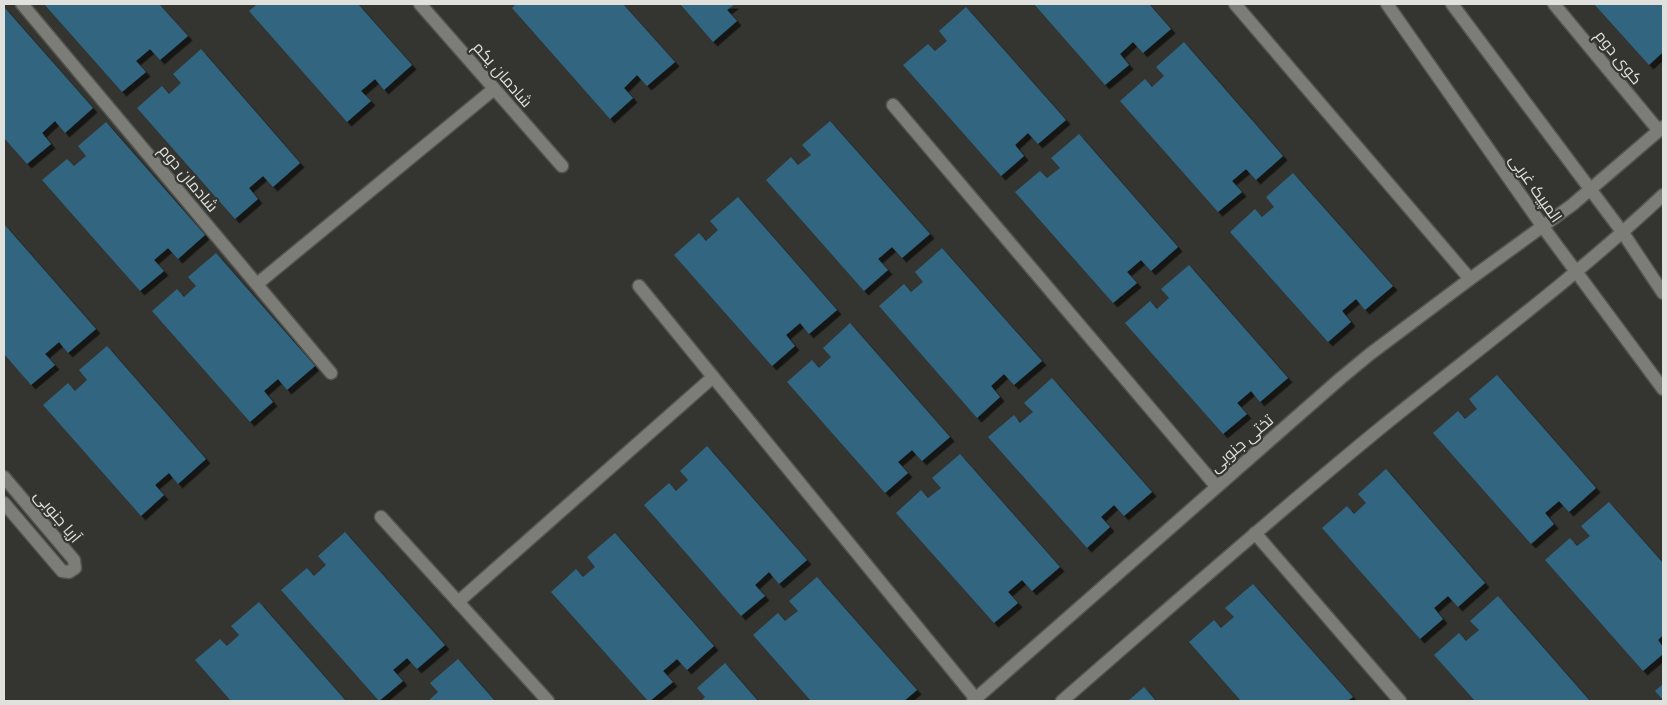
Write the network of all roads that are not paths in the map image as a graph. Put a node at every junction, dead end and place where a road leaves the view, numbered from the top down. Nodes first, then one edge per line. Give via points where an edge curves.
1 (22, 4) edge
2 (420, 4) edge
3 (1235, 4) edge
4 (1386, 4) edge
5 (1452, 4) edge
6 (1554, 4) edge
7 (494, 89) junction
8 (893, 104) dead end
9 (1661, 129) edge
10 (562, 166) dead end
11 (1590, 188) junction
12 (1663, 195) edge
13 (1543, 227) junction
14 (1623, 233) junction
15 (1577, 271) junction
16 (1470, 279) junction
17 (256, 284) junction
18 (639, 286) dead end
19 (1663, 293) edge
20 (331, 373) dead end
21 (713, 377) junction
22 (1663, 389) edge
23 (4, 477) edge
24 (1216, 486) junction
25 (4, 503) edge
26 (381, 517) dead end
27 (1255, 533) junction
28 (458, 602) junction
29 (975, 700) edge
30 (548, 701) edge
31 (1062, 701) edge
32 (1400, 701) edge

1 - 17 street, شادمان دوم
2 - 7 street, شادمان یکم
3 - 16 street
4 - 13 street, المپیک غربی
5 - 11 street
6 - 9 street, کوی دوم
7 - 10 street, شادمان یکم
7 - 17 street
8 - 24 street
9 - 11 street, تختی جنوبی
11 - 13 street, تختی جنوبی
11 - 14 street
12 - 14 street
13 - 15 street, المپیک غربی
13 - 16 street, تختی جنوبی
14 - 15 street
14 - 19 street
15 - 22 street, المپیک غربی
15 - 27 street via 1382,426
16 - 24 street, تختی جنوبی via 1362,360
17 - 20 street, شادمان دوم
18 - 21 street
21 - 28 street
21 - 29 street
23 - 25 street, آریا جنوبی via 74,560 75,568 69,572 62,571
24 - 29 street, تختی جنوبی
26 - 28 street
27 - 31 street
27 - 32 street
28 - 30 street

